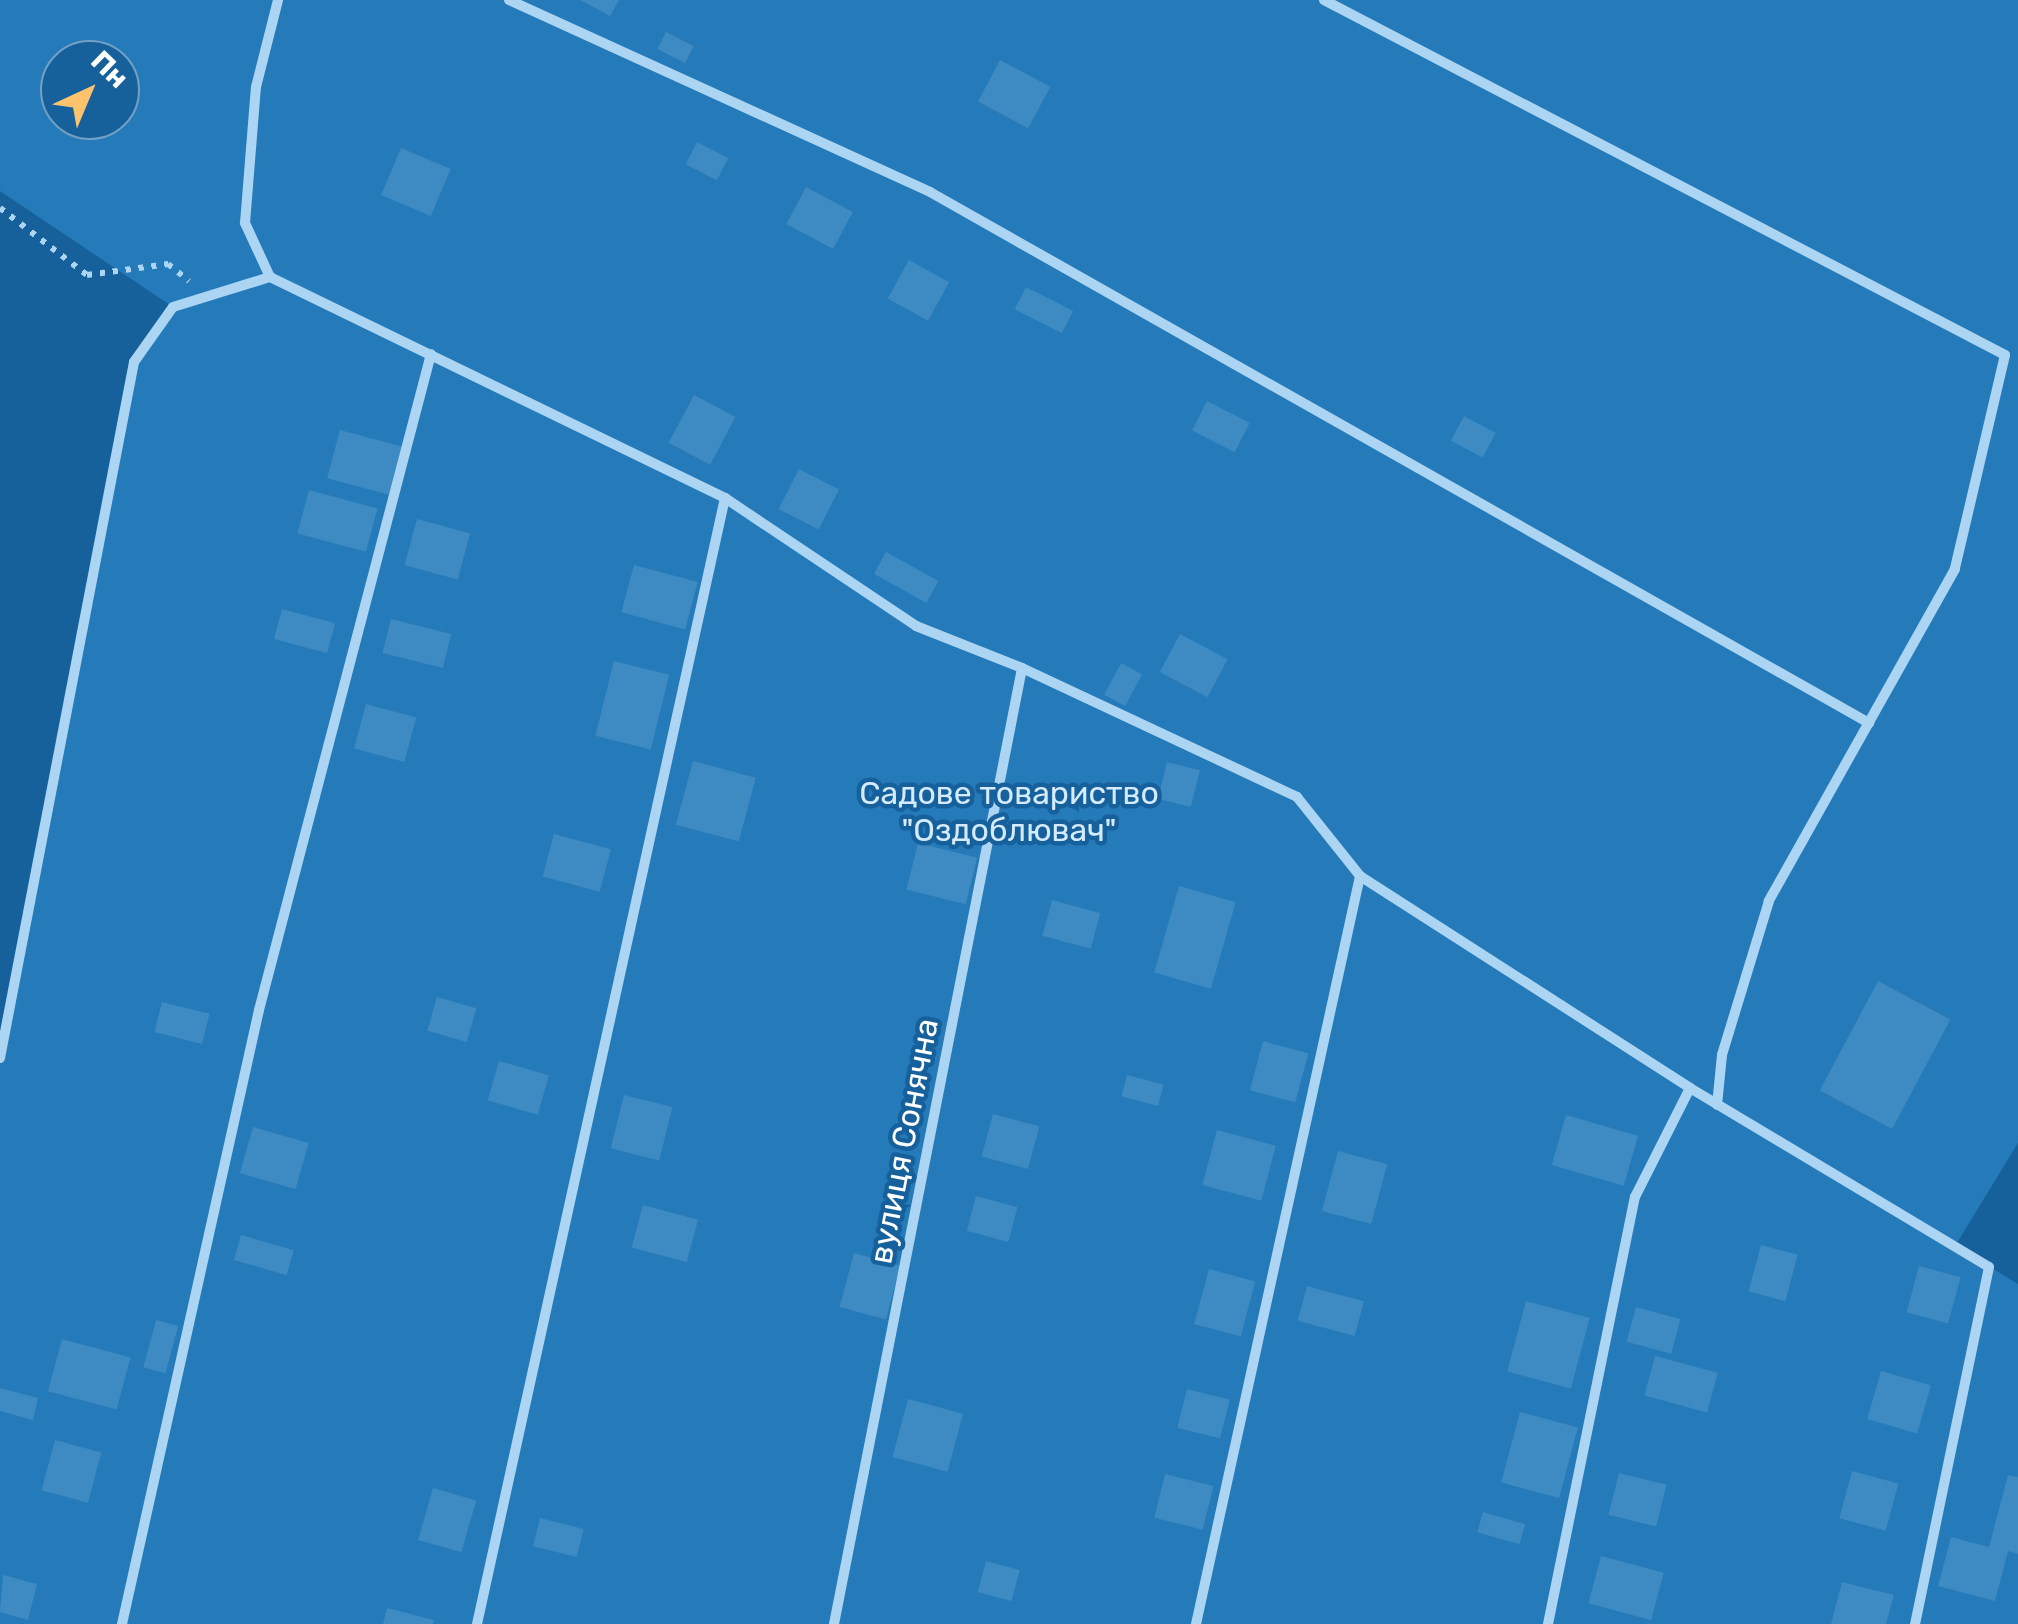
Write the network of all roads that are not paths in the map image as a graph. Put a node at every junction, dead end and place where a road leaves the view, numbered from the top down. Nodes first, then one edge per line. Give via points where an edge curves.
1 (278, 0) edge
2 (509, 0) edge
3 (1324, 0) edge
4 (270, 277) junction
5 (431, 354) junction
6 (725, 498) junction
7 (1022, 668) junction
8 (1869, 722) junction
9 (1360, 876) junction
10 (0, 1058) edge
11 (1690, 1088) junction
12 (1717, 1105) junction
13 (122, 1624) edge
14 (478, 1624) edge
15 (834, 1624) edge
16 (1196, 1624) edge
17 (1548, 1624) edge
18 (1915, 1624) edge

1 - 4 street via 256,88 245,223
2 - 8 street via 930,192
3 - 8 street via 2004,355 1956,569
4 - 5 street
4 - 10 street via 173,307 134,362
5 - 6 street
5 - 13 street via 259,1010
6 - 7 street via 916,626
6 - 14 street
7 - 9 street via 1297,797
7 - 15 street, вулиця Сонячна
8 - 12 street via 1770,901 1722,1055
9 - 11 street
9 - 16 street
11 - 12 street
11 - 17 street via 1635,1198
12 - 18 street via 1989,1267

